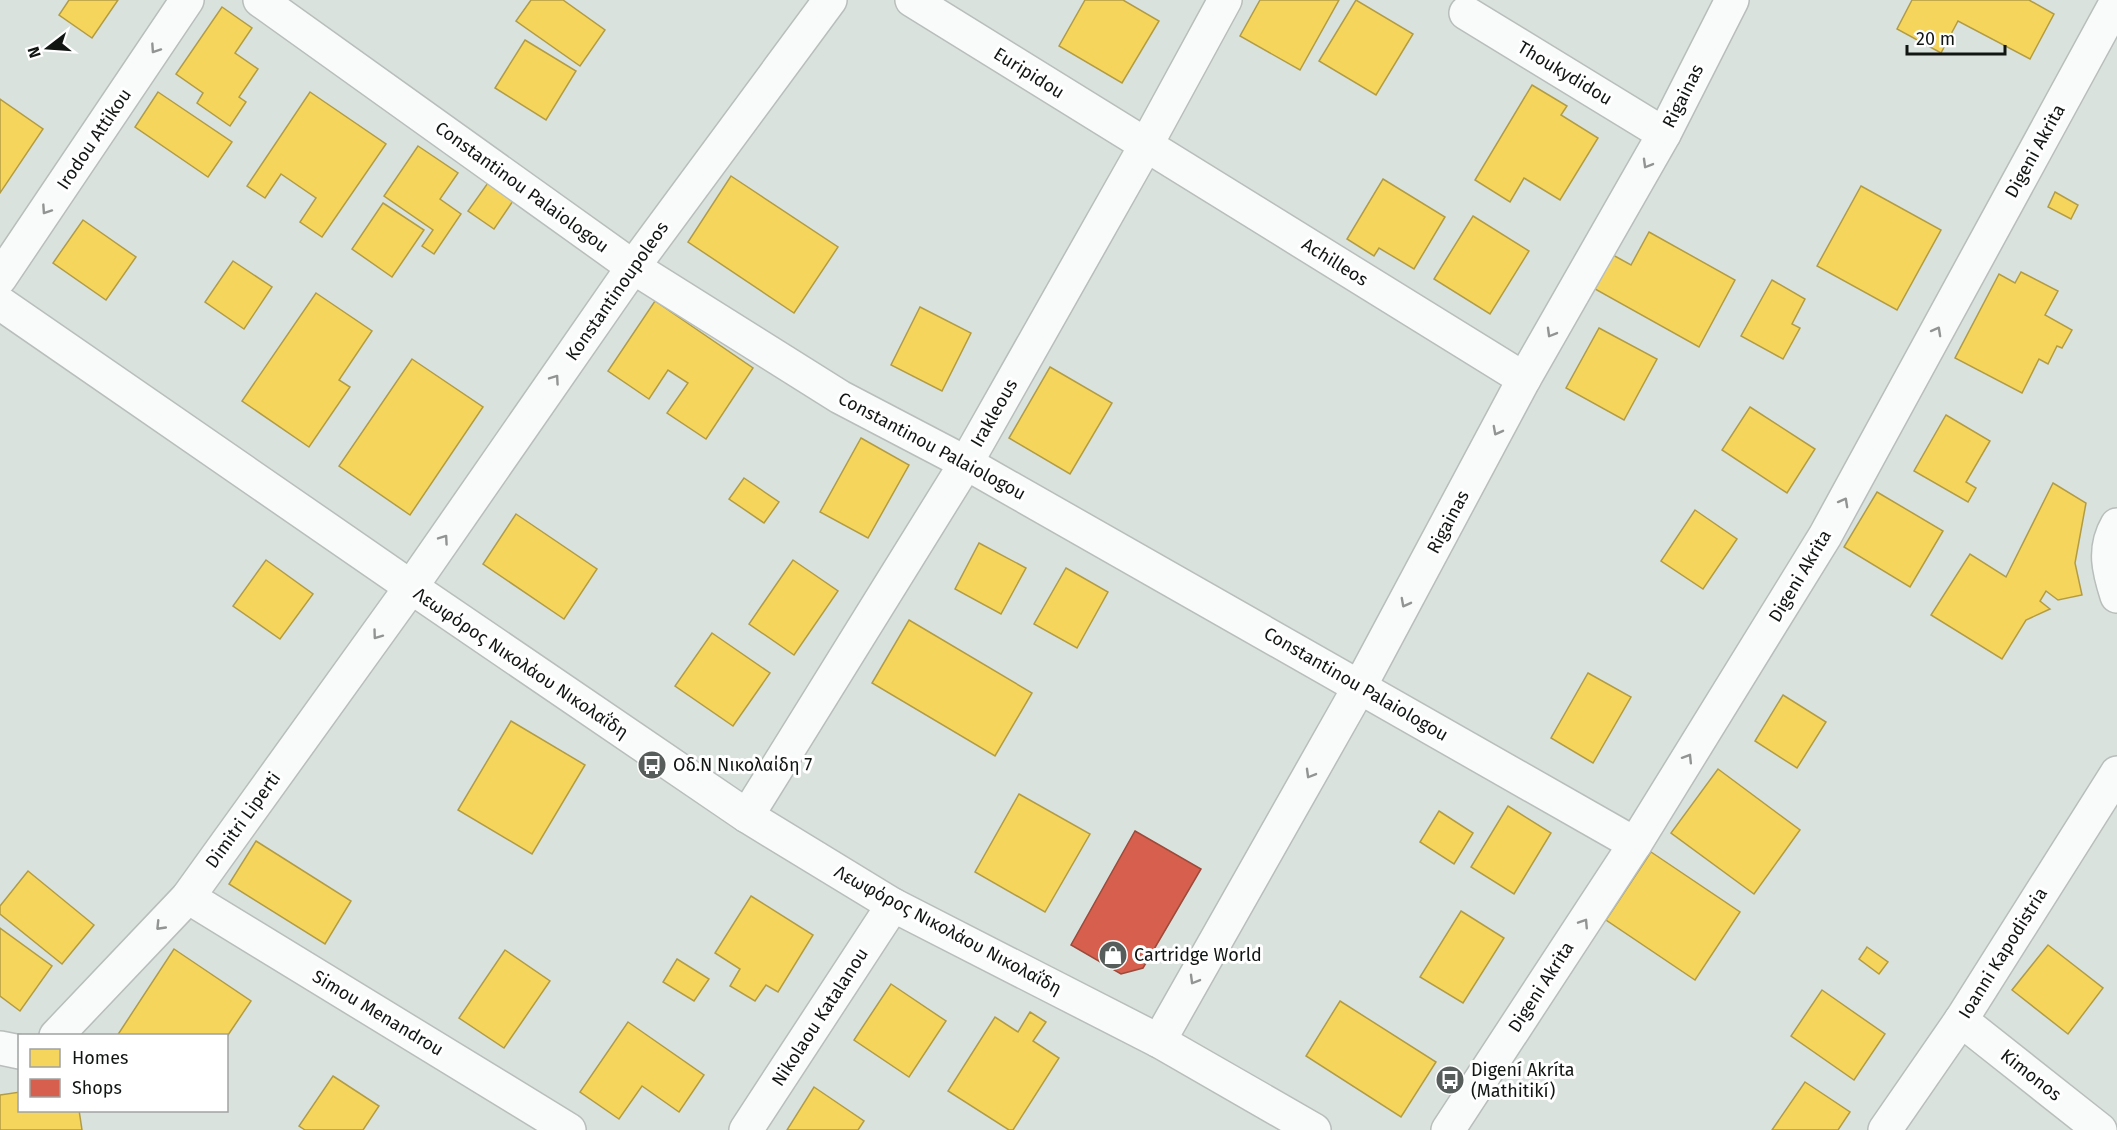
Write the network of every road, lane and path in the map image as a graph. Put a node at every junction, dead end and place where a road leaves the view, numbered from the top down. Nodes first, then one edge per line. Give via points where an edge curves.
1 (188, 0) edge
2 (260, 0) edge
3 (830, 0) edge
4 (912, 0) edge
5 (1226, 0) edge
6 (1732, 0) edge
7 (2117, 1) edge
8 (1466, 13) dead end
9 (1664, 134) junction
10 (1146, 145) junction
11 (633, 267) junction
12 (0, 278) edge
13 (0, 303) edge
14 (1524, 379) junction
15 (966, 463) junction
16 (2117, 525) edge
17 (411, 587) junction
18 (2117, 596) edge
19 (1360, 686) junction
20 (2117, 773) edge
21 (747, 816) junction
22 (1635, 844) junction
23 (188, 897) junction
24 (894, 904) junction
25 (1961, 1020) junction
26 (57, 1034) edge
27 (1159, 1041) junction
28 (0, 1048) edge
29 (18, 1052) edge
30 (569, 1130) edge
31 (746, 1130) edge
32 (1314, 1130) edge
33 (1448, 1130) edge
34 (1885, 1130) edge
35 (2100, 1130) edge

1 -> 12 street, Irodou Attikou
2 - 11 street, Constantinou Palaiologou
3 - 11 street, Konstantinoupoleos
4 - 10 street, Euripidou
5 - 10 street, Irakleous
6 - 9 street, Rigainas
22 -> 7 street, Digeni Akrita via 1825,536
8 - 9 street, Thoukydidou
9 -> 14 street, Rigainas
10 - 14 street, Achilleos
10 - 15 street, Irakleous
11 - 15 street, Constantinou Palaiologou via 840,397
17 -> 11 street, Konstantinoupoleos
13 - 17 street, Λεωφόρος Νικολάου Νικολαΐδη
14 -> 19 street, Rigainas
15 - 19 street, Constantinou Palaiologou
15 - 21 street, Irakleous
16 - 18 street via 2107,551
17 - 21 street, Λεωφόρος Νικολάου Νικολαΐδη
17 -> 23 street, Dimitri Liperti
19 - 22 street, Constantinou Palaiologou
19 -> 27 street, Rigainas
20 - 25 street, Ioanni Kapodistria
21 - 24 street, Λεωφόρος Νικολάου Νικολαΐδη
33 -> 22 street, Digeni Akrita
23 -> 26 street, Dimitri Liperti
23 - 30 street, Simou Menandrou
24 - 27 street, Λεωφόρος Νικολάου Νικολαΐδη
24 - 31 street, Nikolaou Katalanou
25 - 34 street, Ioanni Kapodistria
25 - 35 street, Kimonos
27 - 32 street, Λεωφόρος Νικολάου Νικολαΐδη
28 - 29 street

